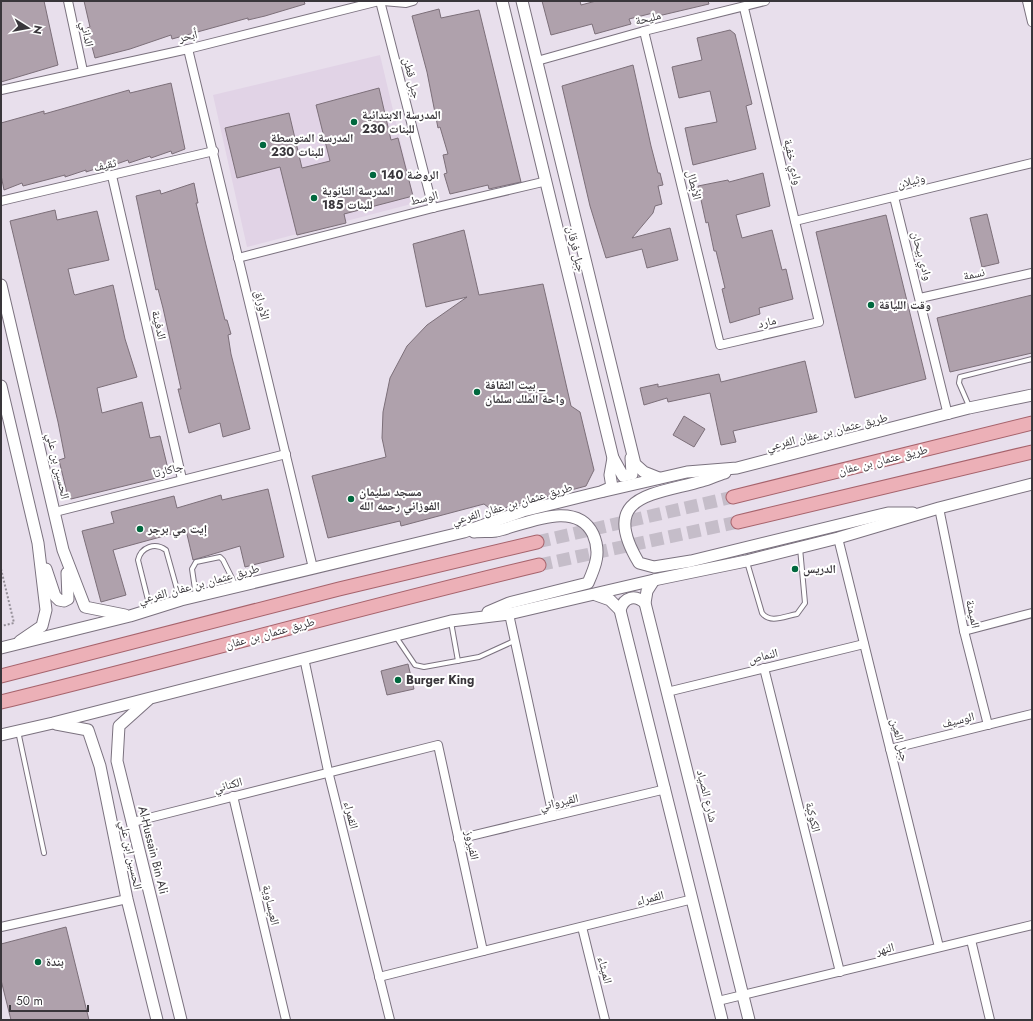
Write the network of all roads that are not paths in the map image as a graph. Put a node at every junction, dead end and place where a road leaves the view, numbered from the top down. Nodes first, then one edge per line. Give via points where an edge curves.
1 (68, 1) edge
2 (381, 1) edge
3 (413, 1) edge
4 (502, 1) edge
5 (522, 1) edge
6 (765, 1) edge
7 (1027, 1) edge
8 (744, 8) junction
9 (1032, 22) edge
10 (644, 31) junction
11 (188, 49) junction
12 (537, 61) junction
13 (83, 71) junction
14 (1, 90) edge
15 (214, 151) junction
16 (1032, 163) edge
17 (112, 176) junction
18 (547, 181) junction
19 (894, 197) junction
20 (1, 201) edge
21 (433, 208) junction
22 (795, 221) junction
23 (238, 258) junction
24 (1032, 272) edge
25 (1, 285) edge
26 (920, 298) junction
27 (819, 322) joint
28 (720, 345) joint
29 (1032, 359) edge
30 (1, 386) edge
31 (1032, 395) edge
32 (969, 408) junction
33 (948, 415) junction
34 (1032, 423) edge
35 (631, 448) junction
36 (1032, 452) edge
37 (286, 454) junction
38 (613, 458) junction
39 (737, 468) junction
40 (659, 478) junction
41 (182, 479) junction
42 (1032, 484) edge
43 (596, 493) junction
44 (734, 497) tunnel mouth
45 (939, 508) junction
46 (55, 512) junction
47 (924, 514) junction
48 (738, 522) tunnel mouth
49 (464, 532) junction
50 (838, 538) junction
51 (537, 542) tunnel mouth
52 (800, 546) junction
53 (64, 550) junction
54 (40, 554) junction
55 (746, 561) junction
56 (539, 565) tunnel mouth
57 (313, 568) junction
58 (654, 580) junction
59 (236, 587) junction
60 (596, 594) junction
61 (196, 596) junction
62 (180, 600) junction
63 (645, 603) junction
64 (150, 608) junction
65 (620, 610) junction
66 (1032, 613) edge
67 (509, 614) junction
68 (130, 616) junction
69 (475, 618) junction
70 (451, 621) junction
71 (964, 631) junction
72 (395, 636) junction
73 (514, 641) junction
74 (864, 644) junction
75 (14, 645) junction
76 (1, 648) edge
77 (304, 658) junction
78 (458, 661) junction
79 (764, 668) junction
80 (1, 676) edge
81 (667, 692) junction
82 (150, 698) junction
83 (1, 702) edge
84 (1032, 714) edge
85 (53, 723) junction
86 (988, 725) junction
87 (18, 731) junction
88 (1, 735) edge
89 (438, 745) joint
90 (890, 748) junction
91 (117, 761) junction
92 (100, 766) junction
93 (328, 771) junction
94 (666, 789) junction
95 (233, 796) junction
96 (553, 816) junction
97 (133, 822) junction
98 (458, 839) junction
99 (44, 853) dead end
100 (127, 898) junction
101 (693, 899) junction
102 (1032, 925) edge
103 (1, 927) edge
104 (582, 927) junction
105 (972, 940) junction
106 (939, 948) junction
107 (483, 951) junction
108 (840, 972) junction
109 (379, 976) junction
110 (744, 996) junction
111 (718, 1001) junction
112 (157, 1020) edge
113 (181, 1020) edge
114 (286, 1020) edge
115 (390, 1020) edge
116 (606, 1020) edge
117 (722, 1020) edge
118 (749, 1020) edge
119 (990, 1020) edge

1 - 13 street, الداني
2 - 3 street, أبحر
2 - 11 street, أبحر
2 - 21 street, جبل قطن
4 - 18 street, جبل فرقان
5 - 12 street, جبل فرقان
6 - 8 street, مليحة
7 - 9 street
8 - 10 street, مليحة
8 - 22 street, وادي خفية
10 - 12 street, مليحة
10 - 28 street, الأبطال
11 - 13 street, أبحر
11 - 15 street, الأوراق
12 - 35 street, جبل فرقان
13 - 14 street, أبحر
15 - 17 street, ثقيف
15 - 23 street, الأوراق
16 - 19 street, وثيلان
17 - 20 street, ثقيف
17 - 41 street, الدفينة
18 - 21 street, الوسط
18 - 38 street, جبل فرقان
19 - 22 street, وثيلان
19 - 26 street, وادي بيحان
21 - 23 street, الوسط
22 - 27 street, وادي خفية
23 - 37 street, الأوراق
24 - 26 street, نسمة
25 - 46 street, الحسين بن علي
26 - 33 street, وادي بيحان
27 - 28 street, مارد
29 - 32 lane via 960,377 959,383
30 - 54 street
31 - 32 street, طريق عثمان بن عفان الفرعي
32 - 33 street, طريق عثمان بن عفان الفرعي
33 - 39 street, طريق عثمان بن عفان الفرعي
34 - 44 main road, طريق عثمان بن عفان
35 - 38 street via 632,474 623,476
35 - 40 street, جبل فرقان via 635,464 644,472
36 - 48 main road
37 - 41 street, جاكارتا
37 - 57 street, الأوراق
38 - 43 street, جبل فرقان via 610,475 612,487
39 - 40 street, طريق عثمان بن عفان الفرعي via 687,472
39 - 47 street via 702,481 644,496 634,503 626,515 626,533 629,546 639,563 654,567 691,561 888,513
40 - 43 street, طريق عثمان بن عفان الفرعي
41 - 46 street, جاكارتا
42 - 45 street
43 - 49 street, طريق عثمان بن عفان الفرعي via 523,511
45 - 47 street
45 - 71 street, الميمنة
46 - 53 street, الحسين بن علي
47 - 50 street
49 - 57 street, طريق عثمان بن عفان الفرعي
49 - 69 street via 495,531 564,515 577,517 588,524 598,544 596,566 588,583 509,603
50 - 52 street
50 - 74 street, جبل العين
51 - 80 main road, طريق عثمان بن عفان via 339,589
52 - 55 street
52 - 55 lane via 805,603 797,614 770,620 766,618 762,613
53 - 54 street via 69,591 68,599 64,601 55,596
53 - 68 street, الحسين بن علي via 85,607
54 - 75 street via 46,610 42,626
55 - 58 street
56 - 83 main road, طريق عثمان بن عفان via 392,600 224,646
57 - 59 street, طريق عثمان بن عفان الفرعي
58 - 60 street
58 - 63 street via 647,591
59 - 61 street, طريق عثمان بن عفان الفرعي
59 - 61 lane via 224,560 220,557 196,562 192,569
60 - 65 street via 610,600
60 - 67 street
61 - 62 street, طريق عثمان بن عفان الفرعي
62 - 64 street, طريق عثمان بن عفان الفرعي
62 - 64 lane via 166,550 156,546 143,549 138,560
63 - 65 street via 640,598 633,597 627,599
63 - 81 street, شارع الصياد
64 - 68 street, طريق عثمان بن عفان الفرعي
65 - 94 street
66 - 71 street
67 - 69 street
67 - 73 street
68 - 75 street, طريق عثمان بن عفان الفرعي
69 - 70 street
70 - 72 street
70 - 78 lane
71 - 86 street, الميمنة
72 - 77 street
72 - 78 lane via 419,667
73 - 78 lane via 479,657
73 - 96 street
74 - 79 street, النماص
74 - 90 street, جبل العين
75 - 76 street, طريق عثمان بن عفان الفرعي
77 - 82 street
77 - 93 street, القمراء
79 - 81 street, النماص
79 - 108 street, الكوكبة
81 - 110 street, شارع الصياد
82 - 85 street
82 - 91 street, Al-Hussain Bin Ali via 119,726
84 - 86 street, الوسيف
85 - 87 street
85 - 92 street, الحسين ابن علي via 88,730
86 - 90 street, الوسيف
87 - 88 street
87 - 99 lane
89 - 93 street, الكناني
89 - 98 street, الفيروز
90 - 106 street, جبل العين
91 - 92 street
91 - 97 street, Al-Hussain Bin Ali
92 - 100 street, الحسين ابن علي
93 - 95 street, الكناني
93 - 109 street, القمراء
94 - 96 street, القيرواني
94 - 101 street
95 - 97 street, الكناني
95 - 114 street, العيساوية
96 - 98 street, القيرواني
97 - 113 street, Al-Hussain Bin Ali
98 - 107 street, الفيروز
100 - 103 street
100 - 112 street, الحسين ابن علي
101 - 104 street, القمراء
101 - 111 street
102 - 105 street, النهر
104 - 107 street, القمراء
104 - 116 street, الميثاء
105 - 106 street, النهر
105 - 119 street
106 - 108 street, النهر
107 - 109 street, القمراء
108 - 110 street, النهر
109 - 115 street, القمراء
110 - 111 street, النهر
110 - 118 street, شارع الصياد
111 - 117 street

